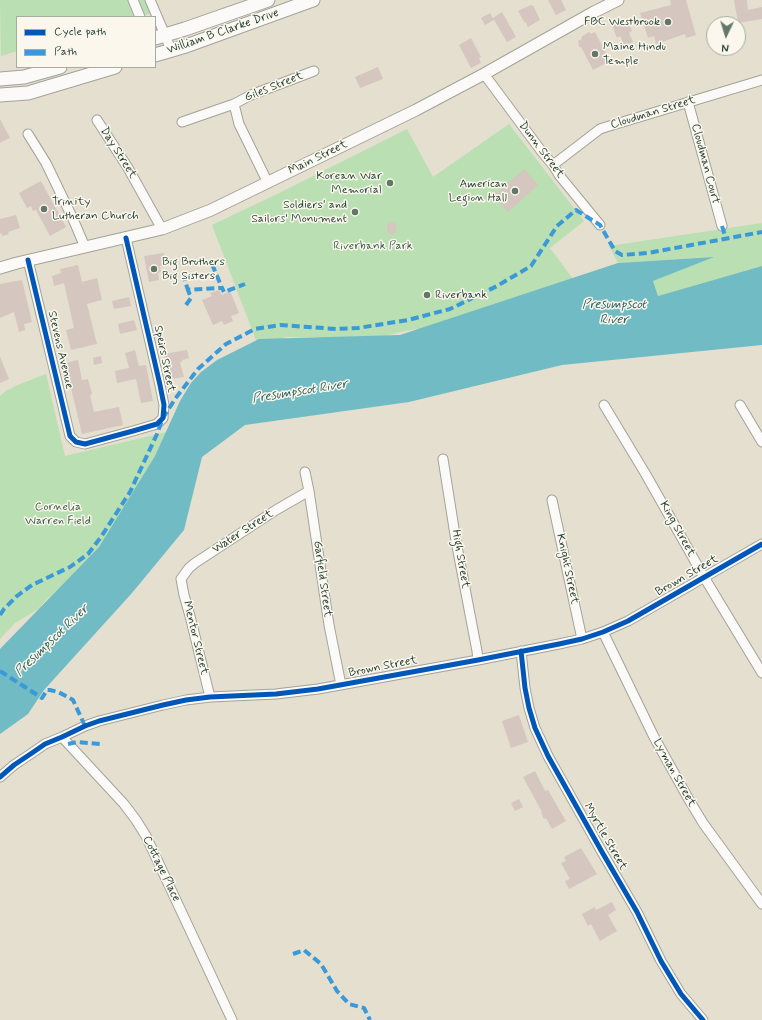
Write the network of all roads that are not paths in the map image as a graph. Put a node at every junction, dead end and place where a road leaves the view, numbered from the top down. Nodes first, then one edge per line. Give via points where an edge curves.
1 (133, 0) edge
2 (150, 0) edge
3 (268, 0) edge
4 (313, 0) edge
5 (618, 0) edge
6 (140, 16) edge
7 (154, 16) edge
8 (156, 22) edge
9 (160, 36) edge
10 (171, 50) junction
11 (156, 55) edge
12 (56, 68) edge
13 (112, 68) edge
14 (314, 71) dead end
15 (484, 74) junction
16 (0, 79) edge
17 (762, 80) edge
18 (0, 95) edge
19 (688, 102) junction
20 (234, 104) junction
21 (97, 120) dead end
22 (182, 122) dead end
23 (28, 134) dead end
24 (553, 165) junction
25 (268, 183) junction
26 (600, 225) dead end
27 (722, 226) dead end
28 (162, 228) junction
29 (126, 238) junction
30 (85, 247) junction
31 (28, 260) junction
32 (0, 268) edge
33 (604, 405) dead end
34 (740, 405) dead end
35 (76, 442) joint
36 (762, 442) edge
37 (443, 459) dead end
38 (305, 472) dead end
39 (309, 491) junction
40 (552, 500) dead end
41 (762, 544) edge
42 (704, 578) junction
43 (181, 579) joint
44 (603, 632) junction
45 (582, 639) junction
46 (521, 651) junction
47 (478, 660) junction
48 (762, 673) edge
49 (341, 685) junction
50 (210, 697) junction
51 (62, 736) junction
52 (0, 777) edge
53 (762, 904) edge
54 (232, 1020) edge
55 (703, 1020) edge

1 - 6 street
2 - 7 street
3 - 9 highway, William B Clarke Drive
4 - 10 highway, William B Clarke Drive
5 - 15 main road, Main Street
8 - 9 street
9 - 10 street
10 - 11 highway, William B Clarke Drive
12 - 16 highway via 24,77
13 - 18 highway via 28,93
14 - 20 street, Giles Street
15 - 24 street, Dunn Street
15 - 25 main road, Main Street
17 - 19 street, Cloudman Street
19 - 24 street, Cloudman Street via 600,129
19 - 27 street, Cloudman Court
20 - 22 street, Giles Street
20 - 25 street, Giles Street via 239,124
21 - 28 street, Day Street
23 - 30 street via 46,163
24 - 26 street, Dunn Street
25 - 28 main road, Main Street via 211,210
28 - 29 main road, Main Street
29 - 30 main road, Main Street
29 - 35 street, Speirs Street via 160,385 164,405 163,418 157,424 133,432 85,444
30 - 31 main road, Main Street
31 - 32 main road, Main Street
31 - 35 street, Stevens Avenue via 70,436
33 - 42 street, King Street
34 - 36 street
37 - 47 street, High Street
38 - 39 street, Garfield Street
39 - 43 street, Water Street via 195,563
39 - 49 street, Garfield Street via 329,625
40 - 45 street, Knight Street
41 - 42 street, Brown Street
42 - 44 street, Brown Street via 628,621
42 - 48 street, King Street
43 - 50 street, Mentor Street
44 - 45 street, Brown Street
44 - 53 street, Lyman Street via 654,738 688,798 703,823
45 - 46 street, Brown Street
46 - 47 street, Brown Street
46 - 55 street, Myrtle Street via 529,708 548,756 637,912 661,960 681,994
47 - 49 street, Brown Street
49 - 50 street, Brown Street via 276,694
50 - 51 street, Brown Street via 163,705 106,720
51 - 52 street, Brown Street via 45,744
51 - 54 street, Cottage Place via 124,804 146,836

